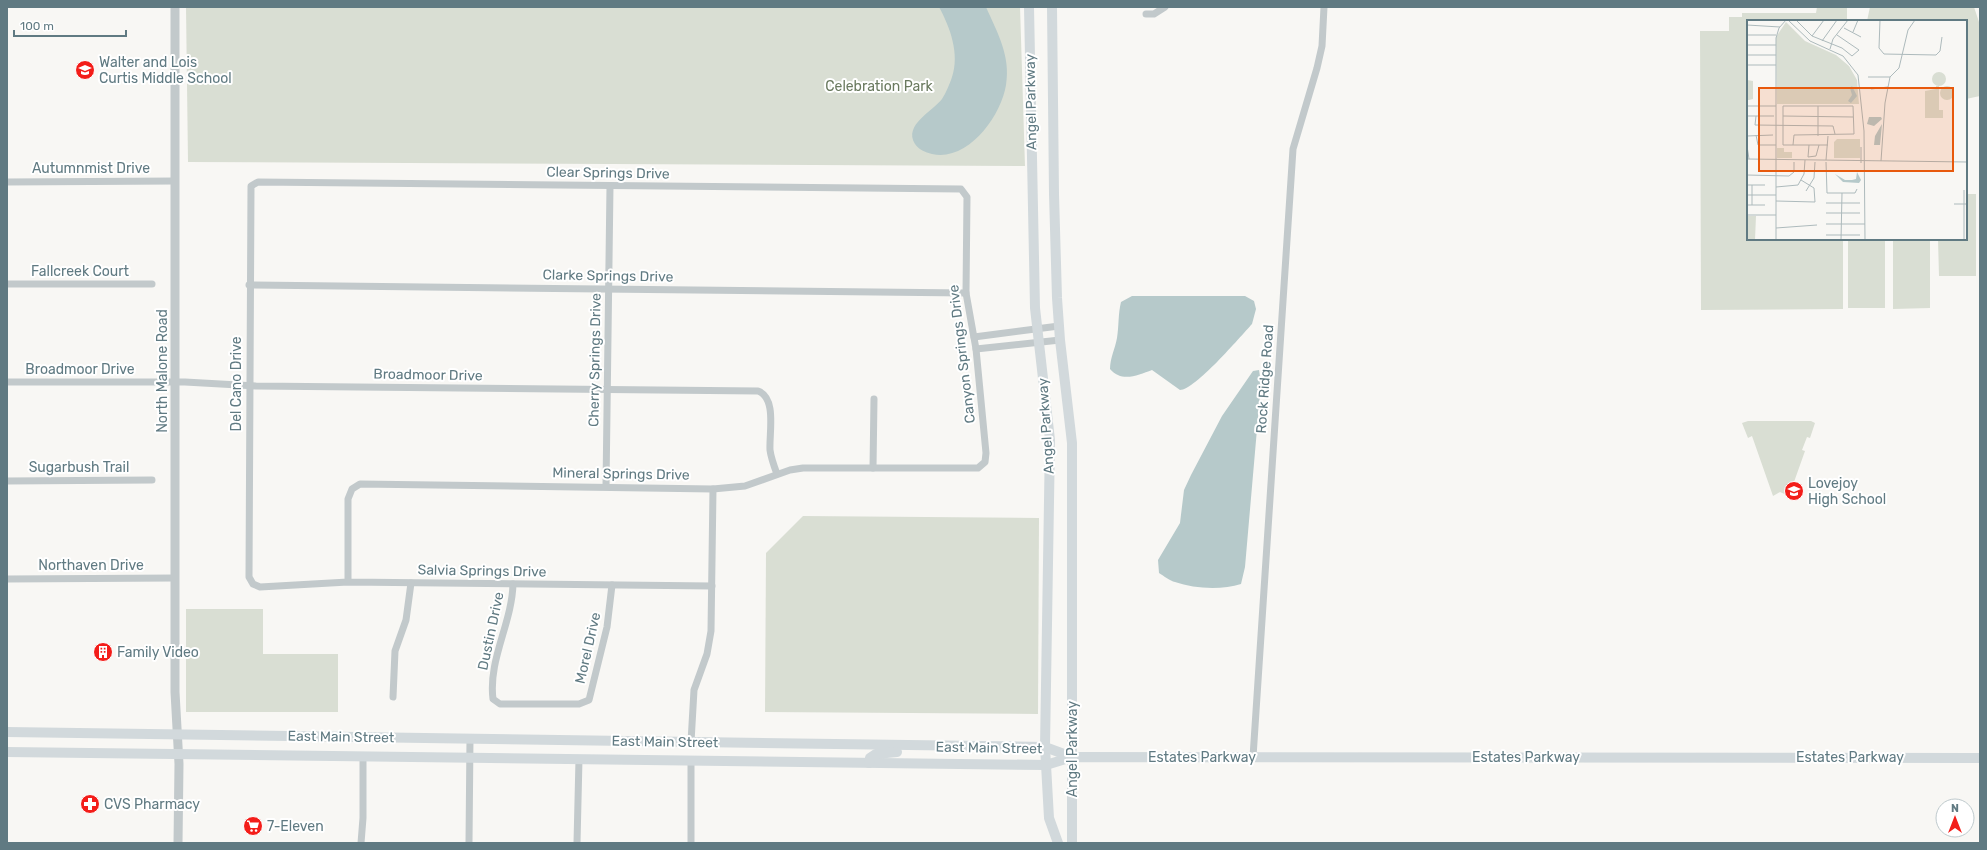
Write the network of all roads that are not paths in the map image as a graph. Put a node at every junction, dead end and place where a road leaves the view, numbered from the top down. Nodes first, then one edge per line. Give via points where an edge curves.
1 (175, 7) edge
2 (1029, 7) edge
3 (1052, 7) edge
4 (1165, 7) edge
5 (1324, 7) edge
6 (1146, 14) dead end
7 (175, 181) junction
8 (7, 182) edge
9 (252, 184) joint
10 (610, 186) junction
11 (964, 191) joint
12 (7, 284) edge
13 (152, 284) dead end
14 (249, 285) junction
15 (609, 289) junction
16 (966, 293) junction
17 (1059, 326) junction
18 (1037, 329) junction
19 (974, 337) junction
20 (1060, 340) junction
21 (1039, 342) junction
22 (976, 349) junction
23 (7, 382) edge
24 (176, 382) junction
25 (249, 386) junction
26 (607, 389) junction
27 (874, 399) dead end
28 (982, 465) joint
29 (873, 468) junction
30 (777, 474) junction
31 (7, 480) edge
32 (152, 480) dead end
33 (606, 486) junction
34 (713, 489) junction
35 (175, 578) junction
36 (7, 579) edge
37 (348, 582) junction
38 (411, 583) junction
39 (253, 584) joint
40 (513, 584) junction
41 (612, 585) junction
42 (712, 586) junction
43 (393, 696) dead end
44 (500, 704) joint
45 (7, 732) edge
46 (176, 735) junction
47 (470, 738) junction
48 (691, 742) junction
49 (943, 746) junction
50 (1045, 748) junction
51 (7, 752) edge
52 (178, 754) junction
53 (1072, 757) junction
54 (1253, 757) junction
55 (363, 758) junction
56 (470, 758) junction
57 (1980, 758) edge
58 (579, 759) junction
59 (691, 760) junction
60 (869, 763) junction
61 (1046, 765) junction
62 (178, 843) edge
63 (361, 843) edge
64 (469, 843) edge
65 (577, 843) edge
66 (691, 843) edge
67 (1058, 843) edge
68 (1072, 843) edge

1 - 7 street, North Malone Road
2 - 18 main road, Angel Parkway via 1033,250
3 - 17 main road, Angel Parkway via 1054,194
4 - 6 street via 1154,14
5 - 54 street, Rock Ridge Road via 1322,46 1293,149
7 - 8 street, Autumnmist Drive
7 - 24 street, North Malone Road
9 - 10 street, Clear Springs Drive via 258,182
9 - 14 street, Del Cano Drive via 249,189
10 - 11 street, Clear Springs Drive via 958,188
10 - 15 street, Cherry Springs Drive
11 - 16 street, Canyon Springs Drive via 967,197
12 - 13 street, Fallcreek Court
14 - 15 street, Clarke Springs Drive
14 - 25 street, Del Cano Drive
15 - 16 street, Clarke Springs Drive
15 - 26 street, Cherry Springs Drive
16 - 19 street, Canyon Springs Drive
17 - 18 street
17 - 20 main road, Angel Parkway
18 - 19 street
18 - 21 main road, Angel Parkway
19 - 22 street, Canyon Springs Drive
20 - 21 street
20 - 53 main road, Angel Parkway via 1072,443
21 - 22 street
21 - 50 main road, Angel Parkway via 1050,440
22 - 28 street, Canyon Springs Drive via 985,432 986,457
23 - 24 street, Broadmoor Drive
24 - 25 street, Broadmoor Drive
24 - 35 street, North Malone Road
25 - 26 street, Broadmoor Drive
25 - 39 street, Del Cano Drive via 249,577
26 - 30 street, Broadmoor Drive via 763,393 770,404 770,450
26 - 33 street, Cherry Springs Drive
27 - 29 street
28 - 29 street, Mineral Springs Drive via 974,469
29 - 30 street, Mineral Springs Drive via 803,468
30 - 34 street, Mineral Springs Drive via 745,486
31 - 32 street, Sugarbush Trail
33 - 34 street, Mineral Springs Drive
33 - 37 street, Mineral Springs Drive via 360,484 352,490 348,499
34 - 42 street
35 - 36 street, Northaven Drive
35 - 46 street, North Malone Road
37 - 38 street, Salvia Springs Drive
37 - 39 street, Salvia Springs Drive via 322,582 284,587 260,587
38 - 40 street, Salvia Springs Drive
38 - 43 street via 406,620 395,651
40 - 41 street, Salvia Springs Drive
40 - 44 street, Dustin Drive via 510,614 494,675 494,699
41 - 42 street, Salvia Springs Drive
41 - 44 street, Morel Drive via 607,627 589,700 579,704
42 - 48 street via 710,642 694,690
45 - 46 main road, East Main Street
46 - 47 main road, East Main Street
46 - 52 street, North Malone Road
47 - 48 main road, East Main Street
47 - 56 street
48 - 49 main road, East Main Street
48 - 59 main road
49 - 50 main road, East Main Street
49 - 60 main road via 880,753 872,756
50 - 53 main road, East Main Street
50 - 61 main road, Angel Parkway
51 - 52 main road, East Main Street
52 - 55 main road, East Main Street
52 - 62 street, North Malone Road
53 - 54 main road, Estates Parkway
53 - 61 main road, East Main Street
53 - 68 main road, Angel Parkway
54 - 57 main road, Estates Parkway
55 - 56 main road, East Main Street
55 - 63 street
56 - 58 main road, East Main Street
56 - 64 street
58 - 59 main road, East Main Street
58 - 65 street
59 - 60 main road, East Main Street
59 - 66 street
60 - 61 main road, East Main Street
61 - 67 main road, Angel Parkway via 1049,818

